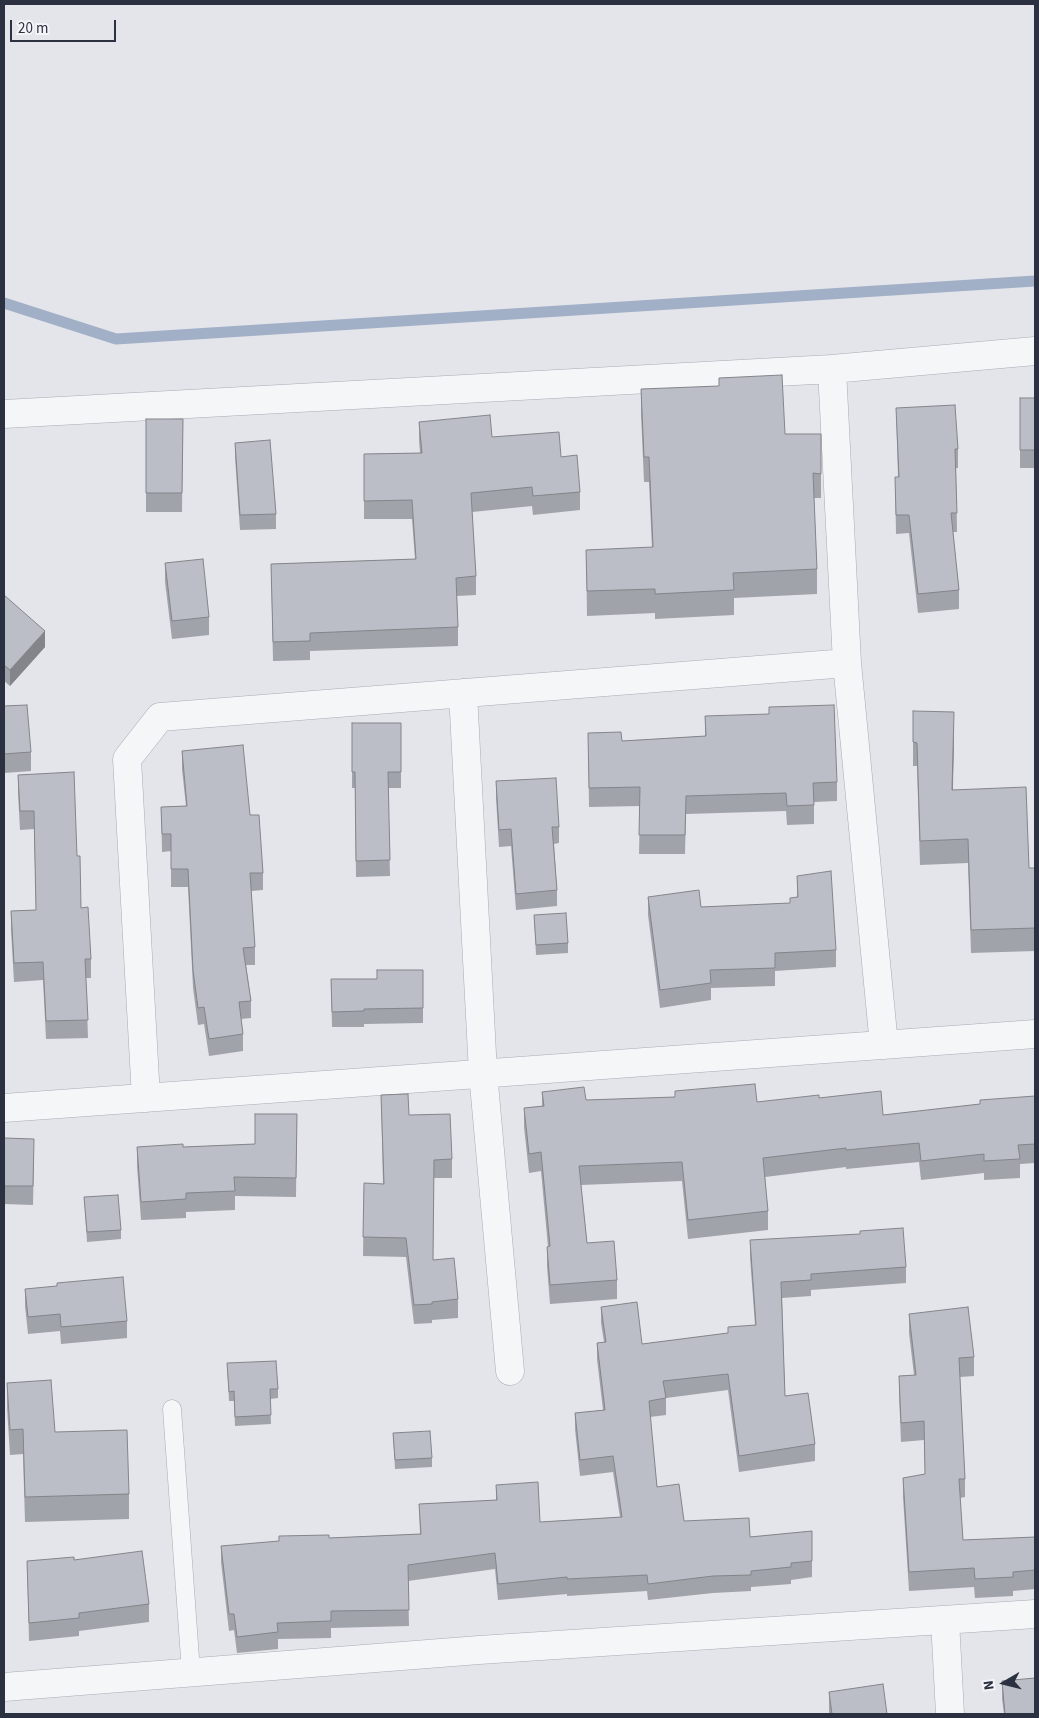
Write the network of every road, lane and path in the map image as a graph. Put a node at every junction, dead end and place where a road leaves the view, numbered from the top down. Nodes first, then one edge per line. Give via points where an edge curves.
1 (1035, 351) edge
2 (832, 369) junction
3 (4, 414) edge
4 (847, 663) junction
5 (463, 693) junction
6 (1035, 1034) edge
7 (884, 1045) junction
8 (483, 1074) junction
9 (146, 1098) junction
10 (4, 1108) edge
11 (510, 1371) dead end
12 (172, 1409) dead end
13 (1035, 1614) edge
14 (945, 1620) junction
15 (191, 1672) junction
16 (4, 1686) edge
17 (950, 1714) edge

1 - 2 street
2 - 3 street
2 - 4 street
4 - 5 street
4 - 7 street
5 - 8 street
5 - 9 street via 160,717 127,758
6 - 7 street
7 - 8 street
8 - 9 street
8 - 11 street
9 - 10 street
12 - 15 lane
13 - 14 street
14 - 15 street
14 - 17 street
15 - 16 street

